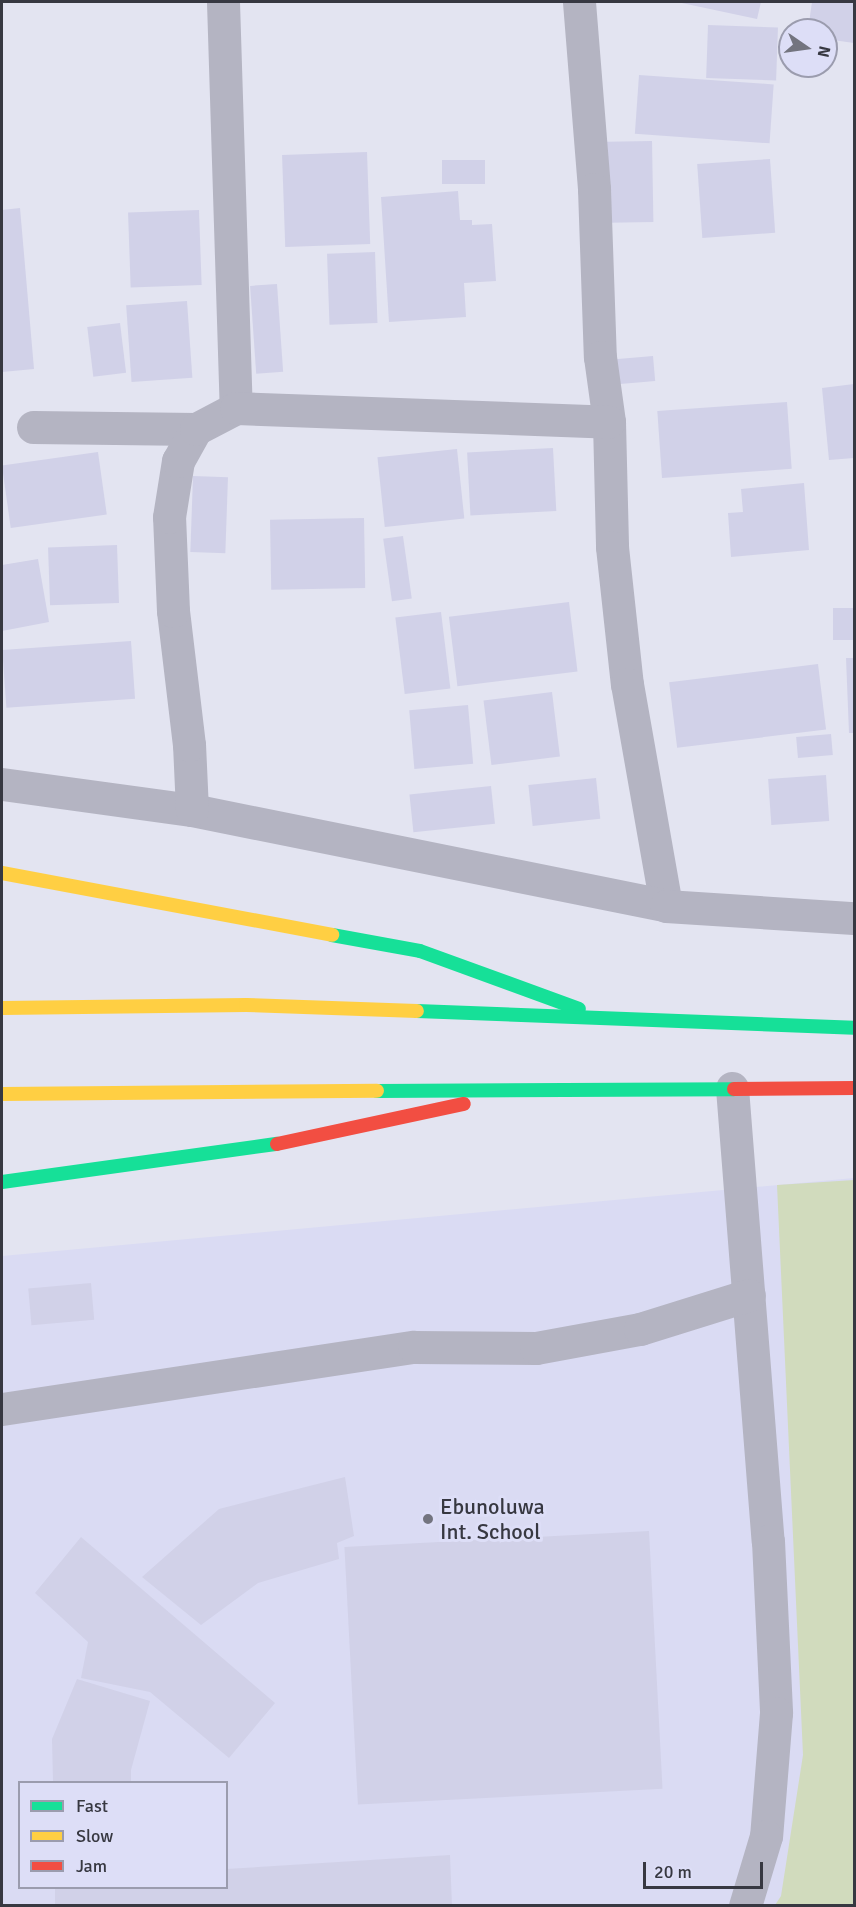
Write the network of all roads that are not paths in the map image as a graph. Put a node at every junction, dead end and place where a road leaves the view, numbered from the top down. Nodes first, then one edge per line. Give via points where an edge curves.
1 (223, 2) edge
2 (579, 2) edge
3 (236, 408) junction
4 (609, 422) junction
5 (33, 427) dead end
6 (196, 429) junction
7 (2, 784) edge
8 (192, 810) junction
9 (2, 873) edge
10 (666, 906) junction
11 (855, 918) edge
12 (2, 1008) edge
13 (606, 1019) junction
14 (855, 1028) edge
15 (732, 1088) junction
16 (855, 1088) edge
17 (524, 1090) junction
18 (2, 1094) edge
19 (2, 1182) edge
20 (749, 1295) junction
21 (2, 1409) edge
22 (745, 1905) edge

1 - 3 street
2 - 4 street via 594,189 600,357
3 - 4 street
3 - 6 street
4 - 10 street via 612,547 627,684
5 - 6 street
6 - 8 street via 178,461 169,517 173,611 189,745
7 - 8 street
8 - 10 street
9 - 13 highway via 420,951
10 - 11 street
12 - 13 highway via 246,1005
13 - 14 highway
15 - 16 highway
15 - 17 highway
15 - 20 street
17 - 18 highway
17 - 19 highway via 312,1138
20 - 21 street via 640,1329 536,1348 414,1347
20 - 22 street via 768,1541 776,1713 766,1836

